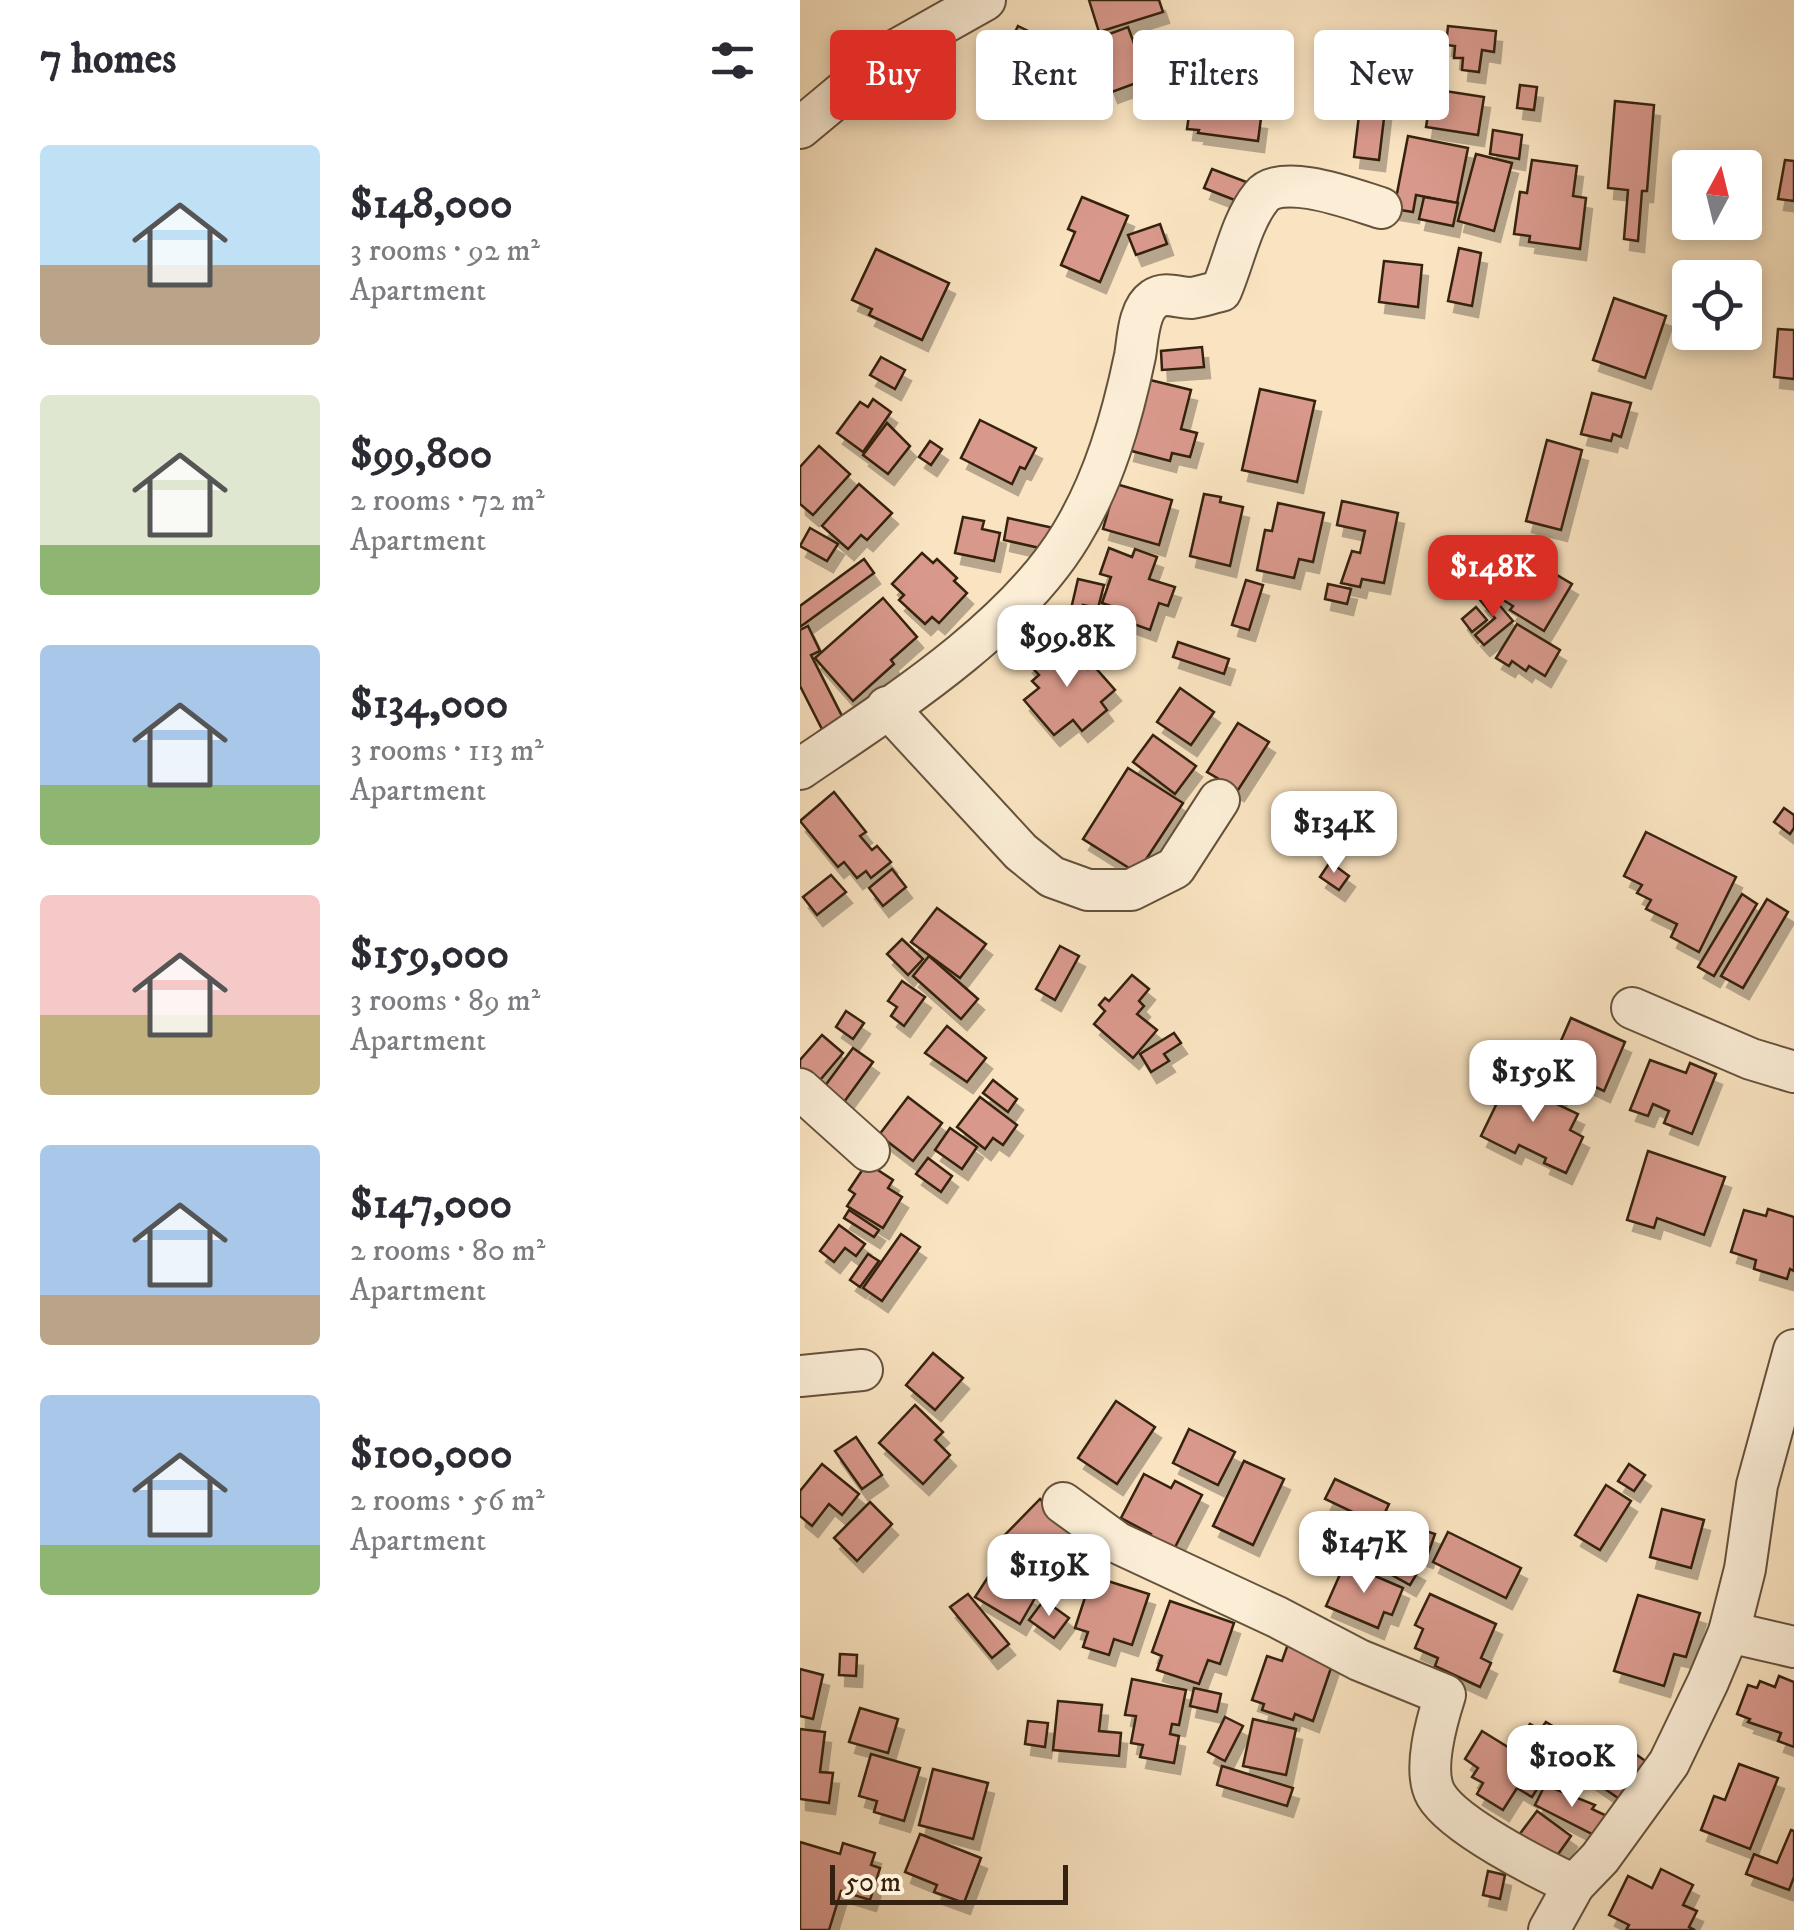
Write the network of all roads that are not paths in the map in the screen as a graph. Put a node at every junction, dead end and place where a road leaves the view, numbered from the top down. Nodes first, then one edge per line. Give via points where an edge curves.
1 (986, 0) edge
2 (800, 128) edge
3 (1381, 208) dead end
4 (887, 707) junction
5 (800, 768) edge
6 (1219, 800) dead end
7 (1632, 1008) dead end
8 (1794, 1072) edge
9 (800, 1089) edge
10 (869, 1150) dead end
11 (1794, 1350) edge
12 (862, 1370) dead end
13 (800, 1376) edge
14 (1063, 1503) dead end
15 (1728, 1632) junction
16 (1794, 1647) edge
17 (1574, 1885) junction
18 (1550, 1930) edge

1 - 2 street via 889,54
3 - 4 street via 1306,188 1264,192 1221,291 1152,300 1096,492 1069,539 1027,594 974,643
4 - 5 street
4 - 6 street via 1021,852 1052,877 1088,890 1131,890 1175,868
7 - 8 street
9 - 10 street
11 - 15 street via 1757,1485
12 - 13 street
14 - 17 street via 1118,1544 1446,1695 1435,1726 1435,1794 1469,1825
15 - 16 street
15 - 17 street via 1669,1764
17 - 18 street

